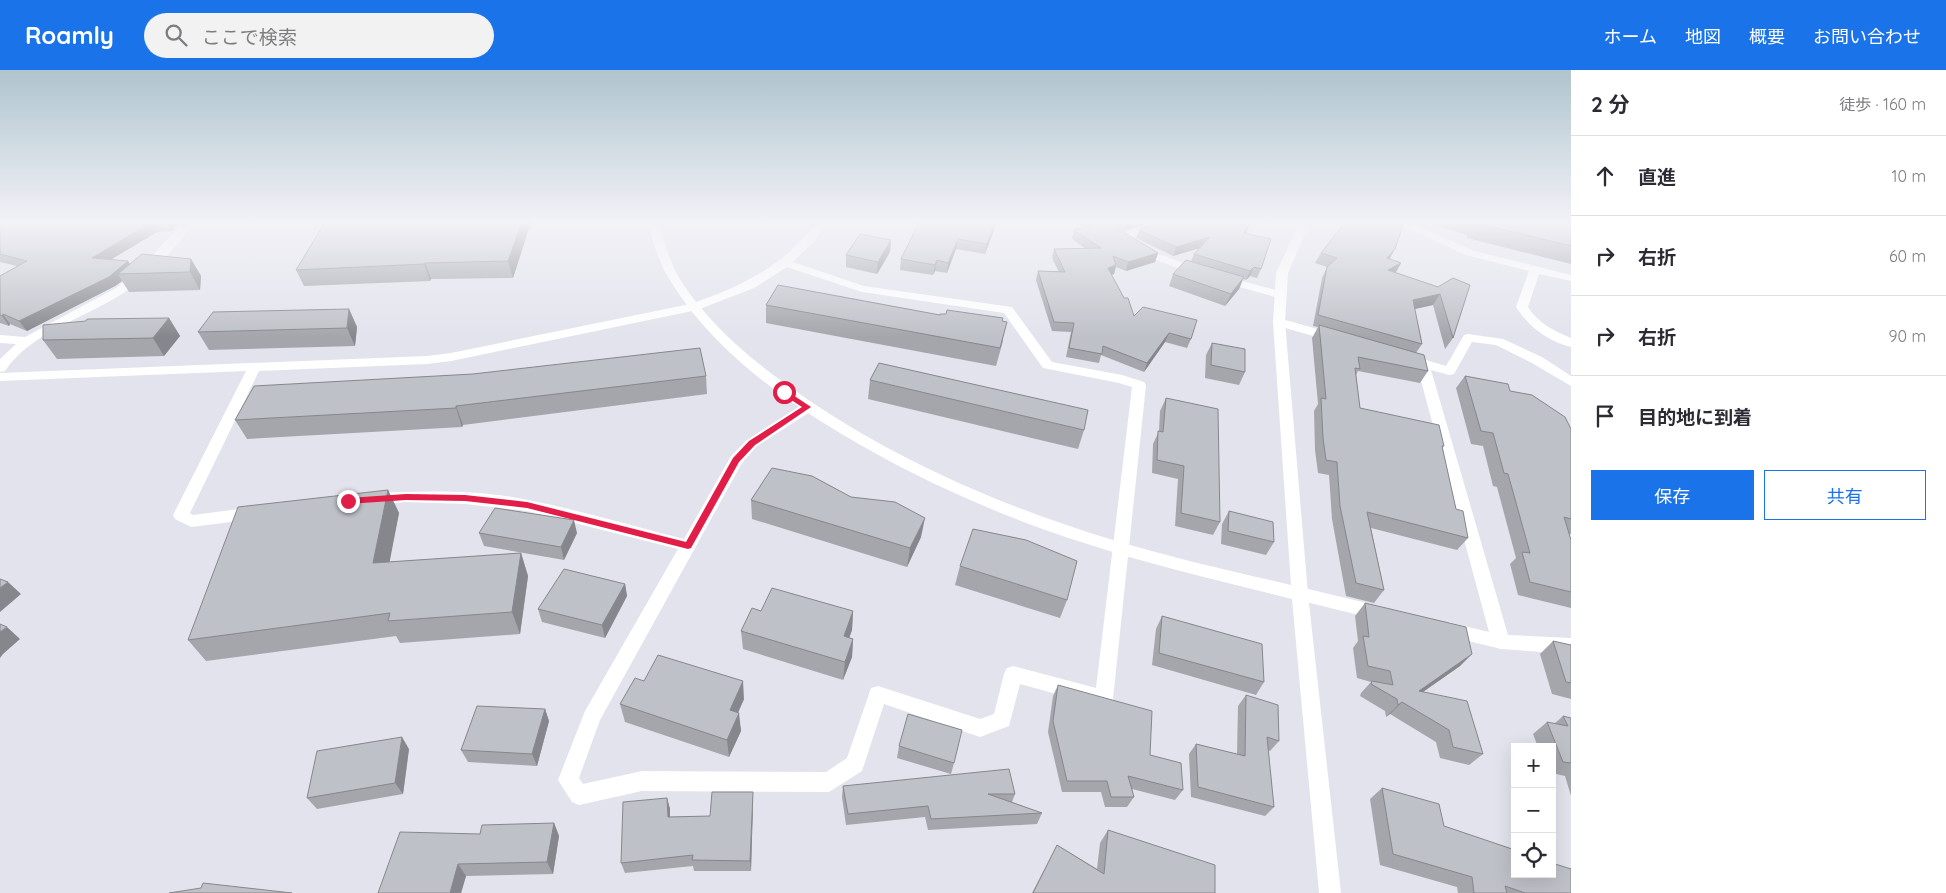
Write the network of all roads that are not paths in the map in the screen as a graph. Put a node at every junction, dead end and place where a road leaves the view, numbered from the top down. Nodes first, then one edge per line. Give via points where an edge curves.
1 (152, 260) edge
2 (665, 260) edge
3 (789, 260) edge
4 (1165, 260) edge
5 (1288, 260) edge
6 (1500, 260) edge
7 (786, 263) junction
8 (1535, 269) junction
9 (1571, 278) edge
10 (1279, 294) junction
11 (693, 307) junction
12 (1279, 322) junction
13 (0, 339) edge
14 (28, 341) junction
15 (1344, 341) edge
16 (1571, 343) edge
17 (1390, 354) edge
18 (1423, 363) junction
19 (255, 366) junction
20 (0, 368) edge
21 (0, 377) edge
22 (1571, 382) edge
23 (808, 407) junction
24 (358, 500) edge
25 (270, 511) edge
26 (688, 546) junction
27 (1121, 548) junction
28 (1300, 594) junction
29 (1396, 617) edge
30 (1434, 626) edge
31 (1501, 642) junction
32 (1571, 646) edge
33 (1330, 893) edge

1 - 14 street via 130,283
2 - 11 street
3 - 7 street
4 - 10 street
5 - 10 street
6 - 8 street
7 - 11 street via 747,287
7 - 27 street via 862,289 1008,310 1048,365 1122,379 1139,386
8 - 9 street
8 - 16 street via 1522,307 1530,319 1551,336
10 - 12 street
11 - 19 street via 451,357
11 - 23 street via 729,346 784,392
12 - 15 street
12 - 28 street
13 - 14 street
14 - 20 street
17 - 18 street
18 - 22 street via 1454,372 1468,338 1499,342 1537,360
18 - 31 street
19 - 21 street
19 - 25 street via 181,515 191,521
23 - 26 street via 752,443 736,460
23 - 27 street via 854,436 951,486 1056,528
24 - 26 street via 465,498 527,505
26 - 27 street via 592,717 568,780 579,795 642,781 829,782 855,764 878,694 980,728 1002,720 1013,674 1104,699
27 - 28 street
28 - 29 street
28 - 33 street
30 - 31 street
31 - 32 street

